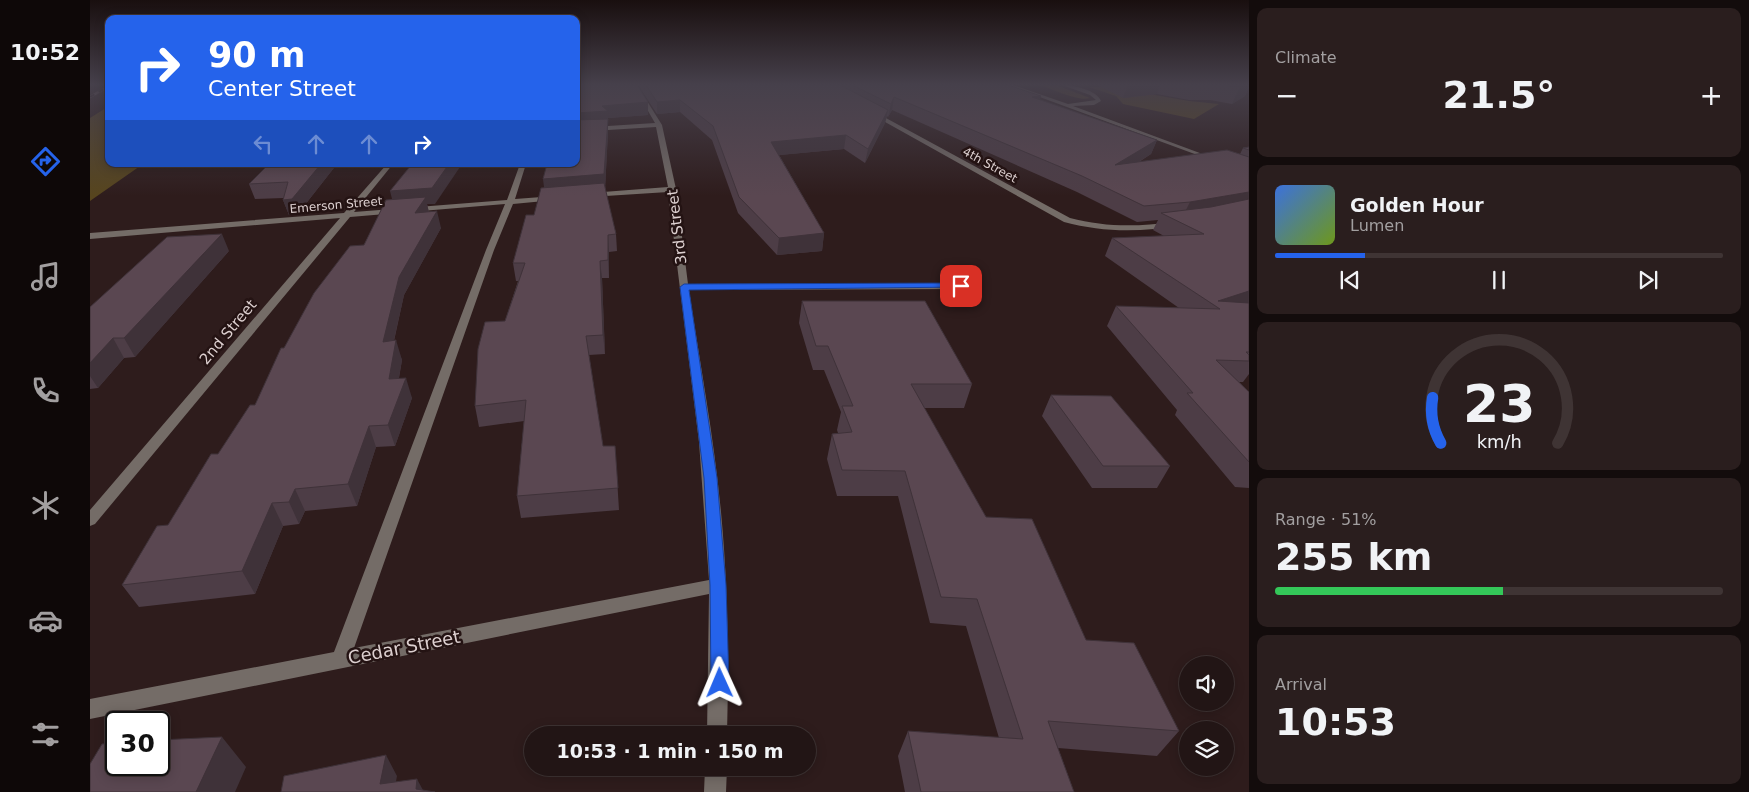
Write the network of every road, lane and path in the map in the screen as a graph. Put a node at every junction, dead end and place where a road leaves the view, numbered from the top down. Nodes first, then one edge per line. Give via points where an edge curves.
1 (657, 122) edge
2 (890, 122) edge
3 (1111, 122) edge
4 (659, 125) junction
5 (580, 130) edge
6 (1222, 162) edge
7 (387, 167) edge
8 (522, 167) edge
9 (672, 188) junction
10 (585, 196) edge
11 (567, 197) edge
12 (510, 202) junction
13 (346, 216) junction
14 (1181, 223) edge
15 (90, 236) edge
16 (961, 286) dead end
17 (684, 287) junction
18 (90, 520) edge
19 (718, 585) junction
20 (340, 659) junction
21 (90, 709) edge
22 (718, 726) edge
23 (716, 776) edge
24 (715, 792) edge

1 - 4 street, 3rd Street
2 - 14 street, 4th Street via 1067,220 1096,228 1122,230
3 - 6 street
4 - 5 street
4 - 9 street, 3rd Street
7 - 13 street, 2nd Street
8 - 12 street
9 - 10 street
9 - 17 street, 3rd Street
11 - 12 street, Emerson Street
12 - 13 street, Emerson Street
12 - 20 street
13 - 15 street, Emerson Street
13 - 18 street, 2nd Street
16 - 17 street
17 - 19 street, 3rd Street via 710,478
19 - 20 street, Cedar Street
19 - 22 street, 3rd Street
20 - 21 street, Cedar Street
23 - 24 street

